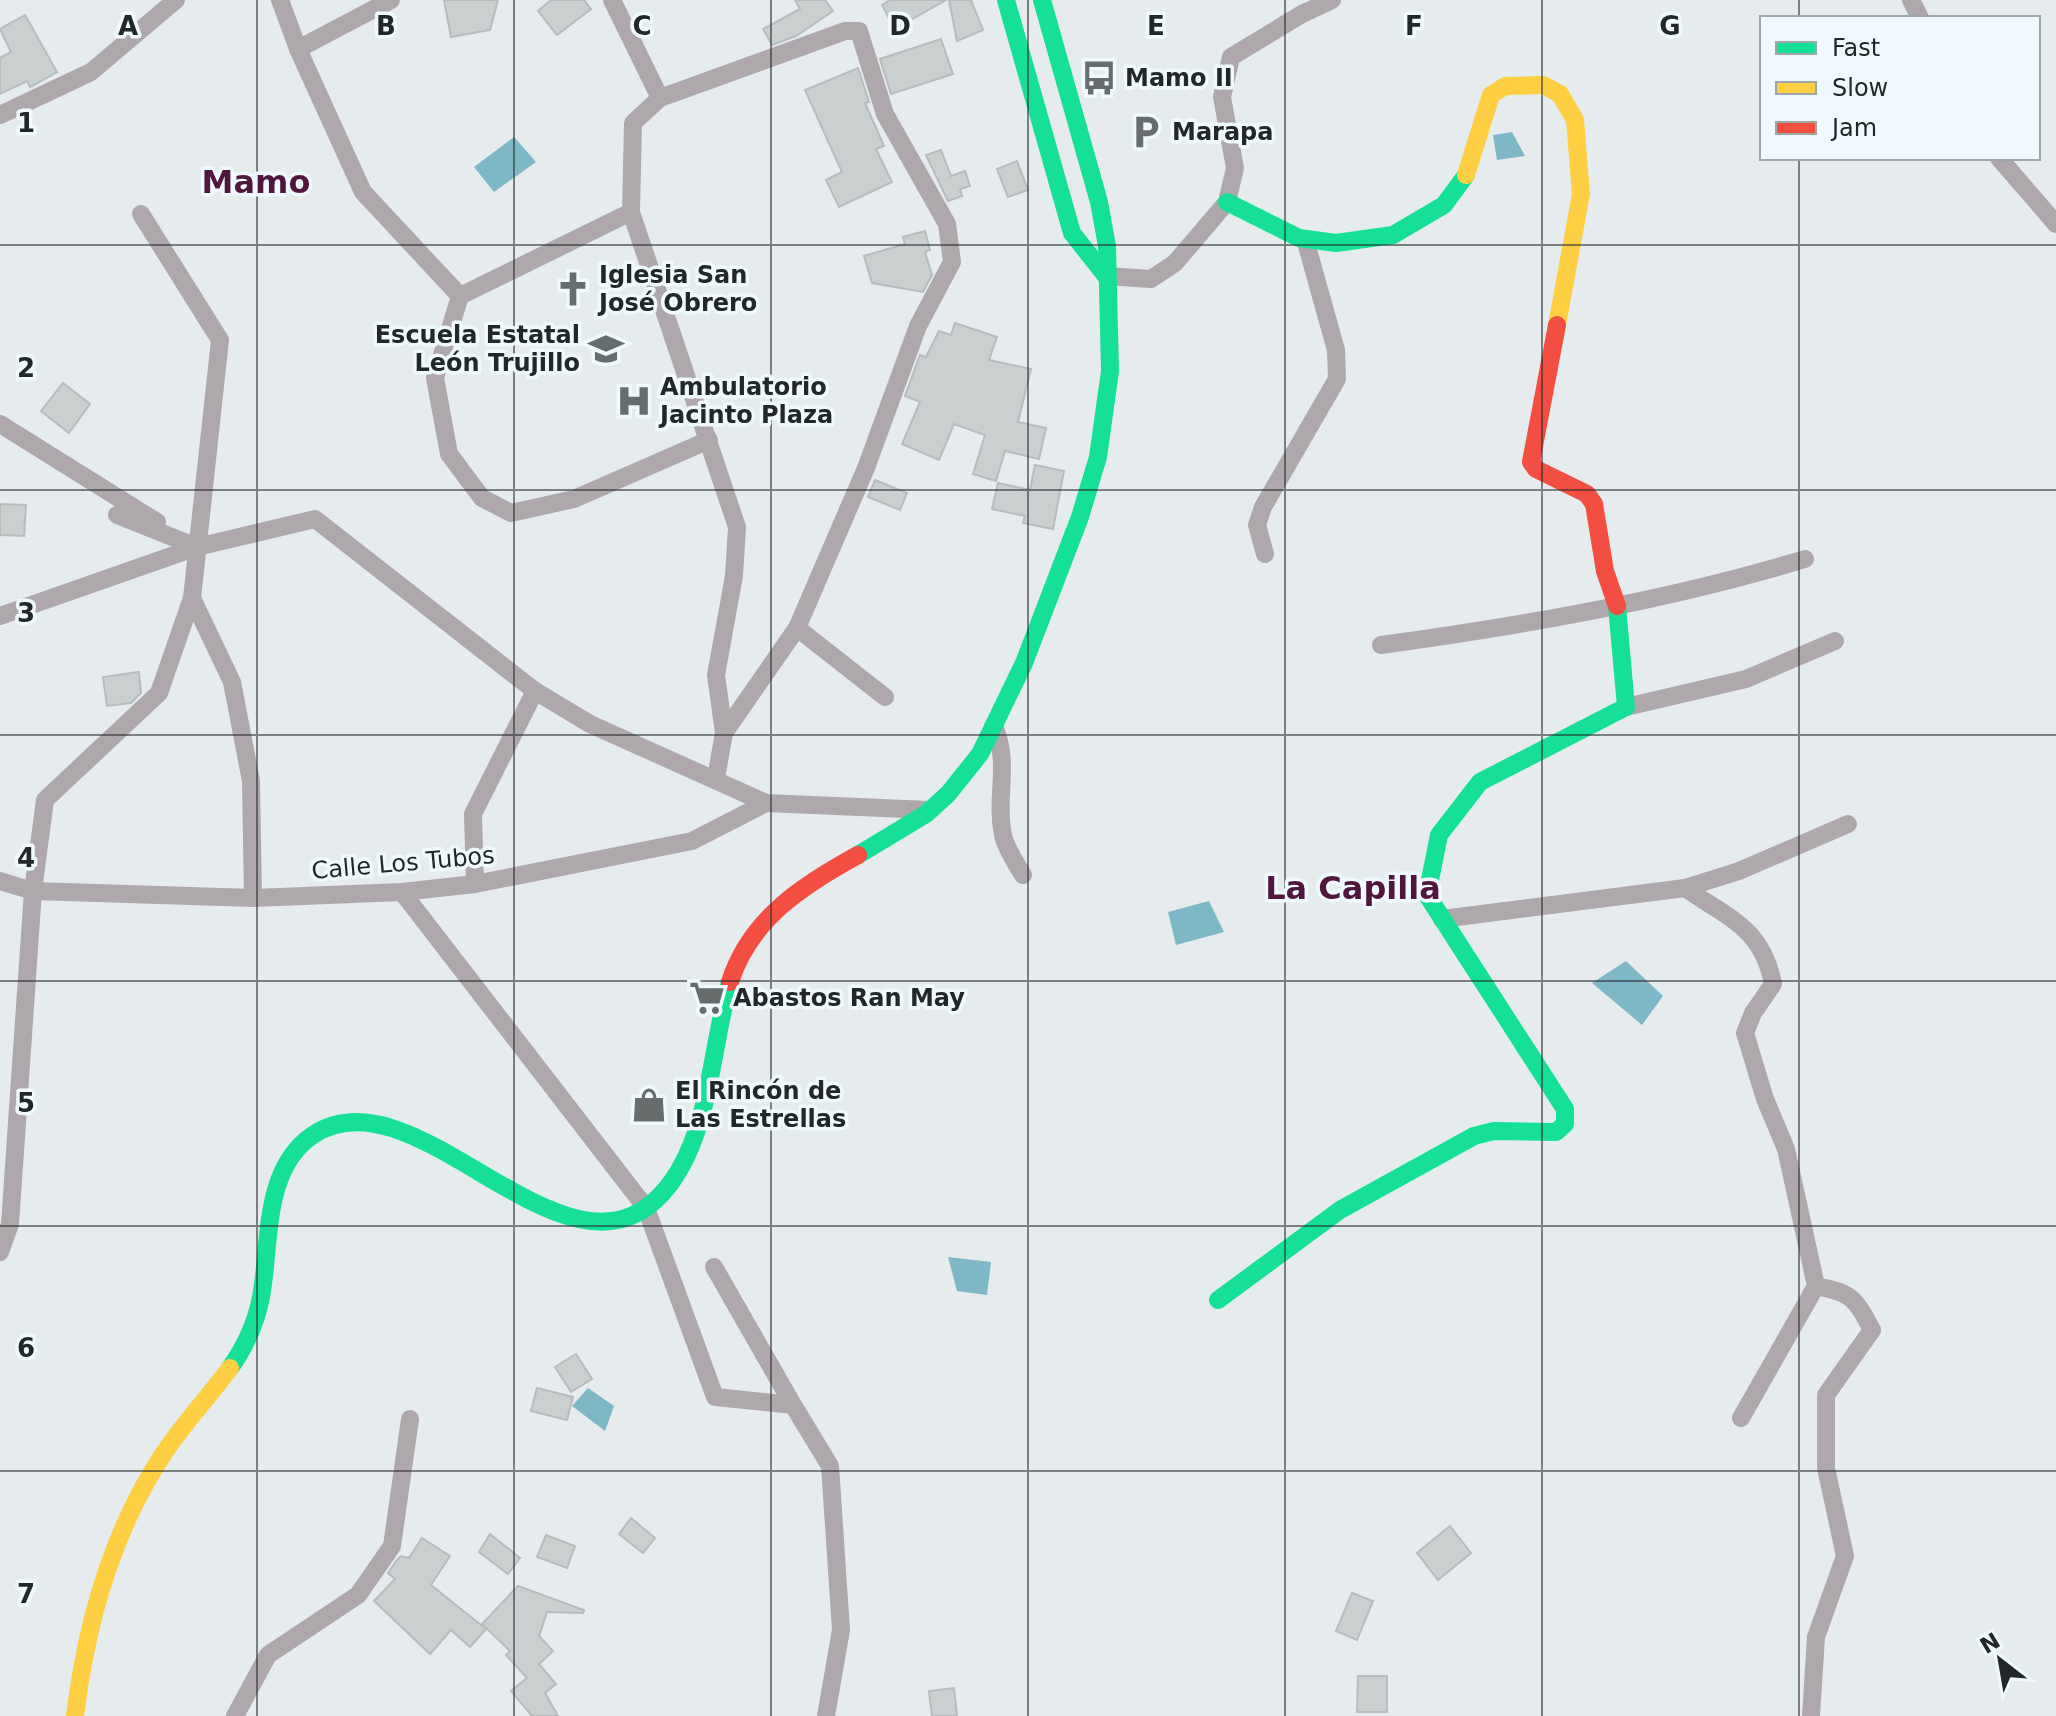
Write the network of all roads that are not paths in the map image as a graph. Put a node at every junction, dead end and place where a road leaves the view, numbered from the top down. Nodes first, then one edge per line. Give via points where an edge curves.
1 (176, 0) edge
2 (280, 0) edge
3 (391, 0) edge
4 (612, 0) edge
5 (1006, 0) edge
6 (1042, 0) edge
7 (1332, 0) edge
8 (298, 49) junction
9 (660, 98) junction
10 (0, 115) edge
11 (2001, 160) edge
12 (1227, 202) junction
13 (631, 212) junction
14 (141, 214) dead end
15 (2056, 224) edge
16 (1305, 239) junction
17 (1106, 276) junction
18 (460, 296) junction
19 (0, 424) edge
20 (709, 440) junction
21 (117, 515) dead end
22 (197, 547) junction
23 (1265, 554) dead end
24 (1805, 559) dead end
25 (192, 598) junction
26 (1618, 608) junction
27 (0, 616) edge
28 (797, 628) junction
29 (1835, 641) dead end
30 (1381, 645) dead end
31 (535, 691) junction
32 (885, 697) dead end
33 (1626, 707) junction
34 (995, 729) junction
35 (724, 733) junction
36 (716, 778) junction
37 (766, 803) junction
38 (929, 810) junction
39 (1848, 824) dead end
40 (1023, 875) dead end
41 (0, 881) edge
42 (475, 884) junction
43 (1685, 888) junction
44 (33, 891) junction
45 (402, 892) junction
46 (253, 898) junction
47 (1442, 919) junction
48 (646, 1208) junction
49 (0, 1252) edge
50 (714, 1267) dead end
51 (1816, 1286) junction
52 (1218, 1300) dead end
53 (793, 1405) junction
54 (1741, 1418) dead end
55 (410, 1419) dead end
56 (75, 1716) edge
57 (235, 1716) edge
58 (826, 1716) edge
59 (1811, 1716) edge

1 - 10 street via 91,72
2 - 8 street
3 - 8 street
4 - 9 street
5 - 17 main road via 1072,233
6 - 17 main road via 1103,218
7 - 12 street via 1231,57 1222,97 1235,168
8 - 18 street via 363,192
9 - 13 street via 633,123
9 - 28 street via 845,31 859,31 885,114 947,224 952,262 918,326 866,468
11 - 15 street
12 - 16 main road
12 - 17 street via 1175,263 1151,279
13 - 18 street
13 - 20 street
14 - 22 street via 220,340
16 - 23 street via 1336,350 1337,379 1263,507 1257,525
16 - 26 main road via 1336,243 1393,235 1444,205 1468,172 1491,95 1505,86 1543,85 1560,94 1575,120 1581,194 1531,462 1591,498
17 - 34 main road via 1109,377 1098,457 1056,580
18 - 20 street via 435,378 449,454 482,498 511,513 574,499
19 - 22 street
20 - 35 street via 737,527 716,675
21 - 22 street
22 - 25 street
22 - 27 street
22 - 31 street via 315,519
24 - 26 street
25 - 44 street via 159,693 45,800
25 - 46 street via 232,682 251,781
26 - 30 street
26 - 33 main road
28 - 32 street
28 - 35 street
29 - 33 street via 1746,679
31 - 36 street via 590,724
31 - 42 street via 473,814
33 - 47 main road via 1480,782 1439,835 1427,895
34 - 38 main road via 973,764
34 - 40 street via 1004,750 1003,839
35 - 36 street
36 - 37 street
37 - 38 street
37 - 42 street, Calle Los Tubos via 692,841
38 - 48 main road via 789,897 764,919 728,986 697,1122 664,1191
39 - 43 street
41 - 44 street, Calle Los Tubos
42 - 45 street, Calle Los Tubos
43 - 47 street
43 - 51 street via 1758,938 1769,961 1773,984 1745,1033 1786,1149
44 - 46 street, Calle Los Tubos
44 - 49 street via 10,1224
45 - 46 street, Calle Los Tubos
45 - 48 street
47 - 52 main road via 1565,1109 1565,1124 1556,1132 1494,1131 1474,1136 1340,1210
48 - 53 street via 715,1397
48 - 56 main road via 603,1221 565,1215 386,1126 338,1124 309,1137 289,1155 281,1175 260,1302 238,1360 163,1454 101,1583
50 - 53 street
51 - 54 street
51 - 59 street via 1847,1292 1872,1330 1826,1395 1826,1468 1845,1556 1816,1637
53 - 58 street via 830,1466 841,1630
55 - 57 street via 392,1546 358,1595 268,1655

